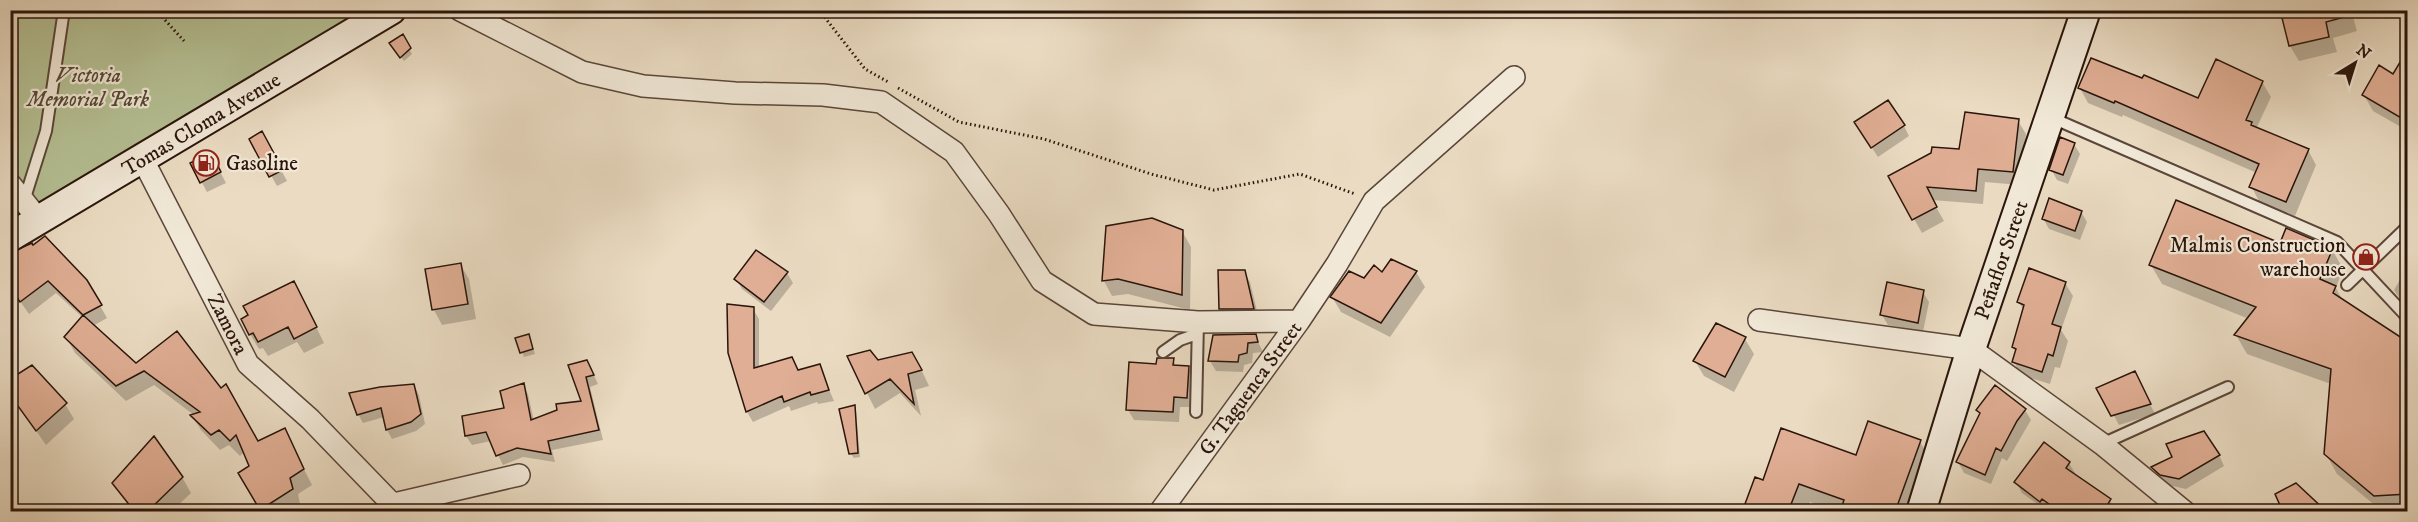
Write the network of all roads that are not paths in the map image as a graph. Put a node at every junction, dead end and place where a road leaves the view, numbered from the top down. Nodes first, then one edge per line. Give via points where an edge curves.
1 (64, 10) edge
2 (392, 10) edge
3 (460, 10) edge
4 (2086, 10) edge
5 (1514, 77) dead end
6 (2049, 117) junction
7 (143, 160) junction
8 (10, 184) edge
9 (32, 211) junction
10 (2408, 226) edge
11 (10, 237) edge
12 (2363, 268) junction
13 (2347, 285) dead end
14 (2408, 318) edge
15 (1759, 320) dead end
16 (1299, 321) junction
17 (1197, 328) junction
18 (1971, 348) junction
19 (1163, 352) dead end
20 (2228, 387) dead end
21 (1196, 412) dead end
22 (2102, 444) junction
23 (519, 475) dead end
24 (397, 508) edge
25 (1160, 512) edge
26 (1922, 512) edge
27 (2185, 512) edge

1 - 9 lane
2 - 7 main road, Tomas Cloma Avenue
3 - 17 street via 582,72 643,86 823,95 881,102 954,152 1042,281 1094,314
4 - 6 main road, Peñaflor Street
5 - 16 street, G. Taguenca Street via 1374,201
6 - 12 lane via 2337,242
6 - 18 main road, Peñaflor Street
7 - 9 main road, Tomas Cloma Avenue
7 - 24 street, Zamora via 248,364 310,419
8 - 9 street
9 - 11 main road, Tomas Cloma Avenue
10 - 12 lane
12 - 13 lane
12 - 14 lane
15 - 18 street
16 - 17 street
16 - 25 street, G. Taguenca Street
17 - 19 lane
17 - 21 lane
18 - 22 street
18 - 26 main road, Peñaflor Street
20 - 22 lane
22 - 27 street
23 - 24 street

